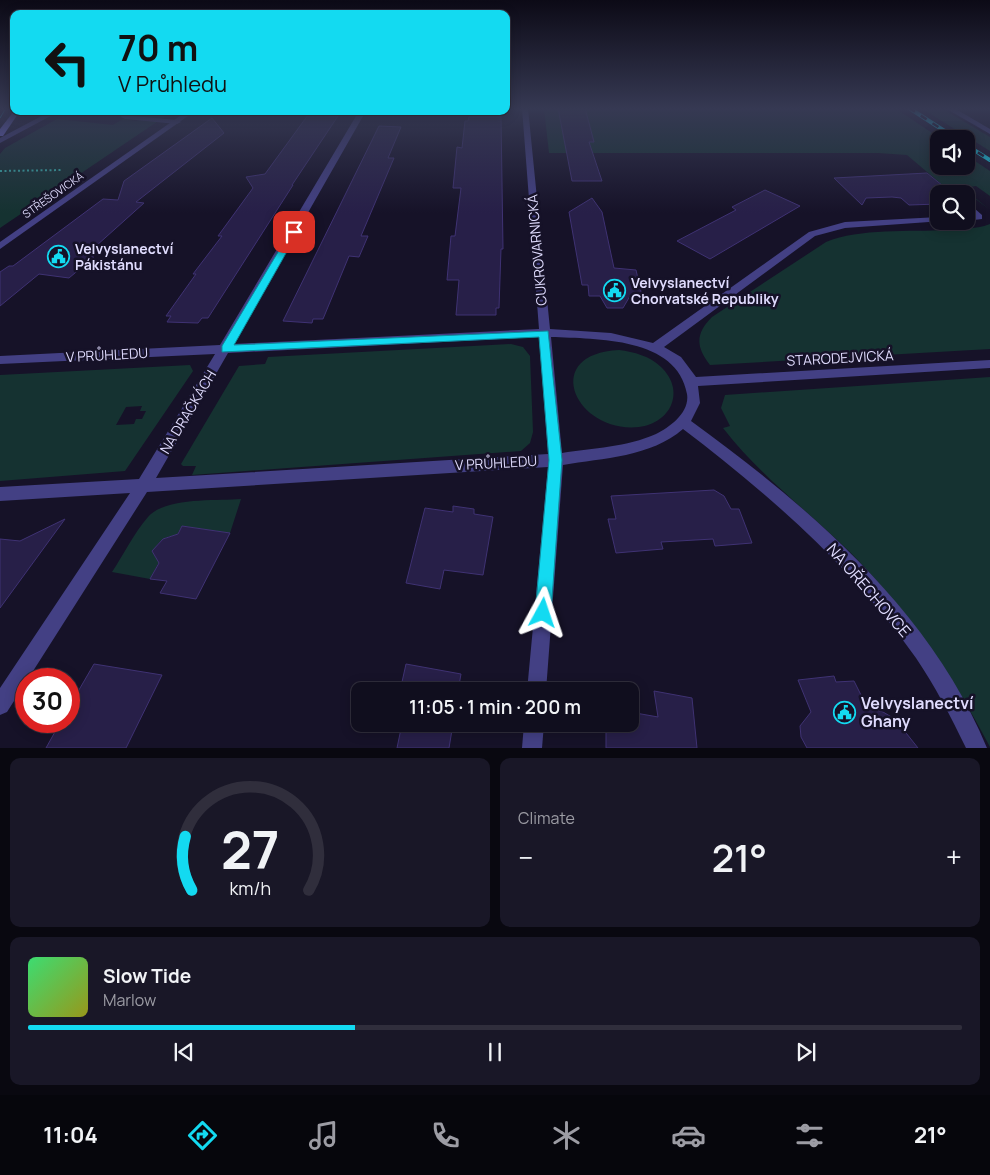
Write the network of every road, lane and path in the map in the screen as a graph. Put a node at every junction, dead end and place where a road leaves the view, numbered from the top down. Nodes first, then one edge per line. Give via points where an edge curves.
1 (147, 143) edge
2 (345, 143) edge
3 (527, 143) edge
4 (62, 170) dead end
5 (0, 171) edge
6 (930, 220) edge
7 (0, 246) edge
8 (544, 333) junction
9 (655, 348) junction
10 (226, 349) junction
11 (0, 360) edge
12 (990, 364) edge
13 (692, 382) junction
14 (682, 422) junction
15 (556, 460) junction
16 (144, 484) junction
17 (0, 494) edge
18 (538, 682) edge
19 (0, 705) edge
20 (533, 732) edge
21 (532, 748) edge
22 (977, 748) edge

1 - 7 street, STŘEŠOVICKÁ
2 - 10 street, NA DRAČKÁCH
3 - 8 street, CUKROVARNICKÁ
4 - 5 path
6 - 9 street via 845,225 812,234
8 - 9 street, V PRŮHLEDU via 598,335
8 - 10 street, V PRŮHLEDU
8 - 15 street, CUKROVARNICKÁ
9 - 13 street, V PRŮHLEDU via 673,357
10 - 11 street, V PRŮHLEDU
10 - 16 street, NA DRAČKÁCH
12 - 13 street, STARODEJVICKÁ
13 - 14 street, V PRŮHLEDU via 693,408
14 - 15 street, V PRŮHLEDU via 661,438 630,448
14 - 22 street, NA OŘECHOVCE via 734,458 842,554 901,623 939,680
15 - 16 street, V PRŮHLEDU
15 - 18 street, CUKROVARNICKÁ
16 - 17 street, V PRŮHLEDU
16 - 19 street, NA DRAČKÁCH
20 - 21 street

